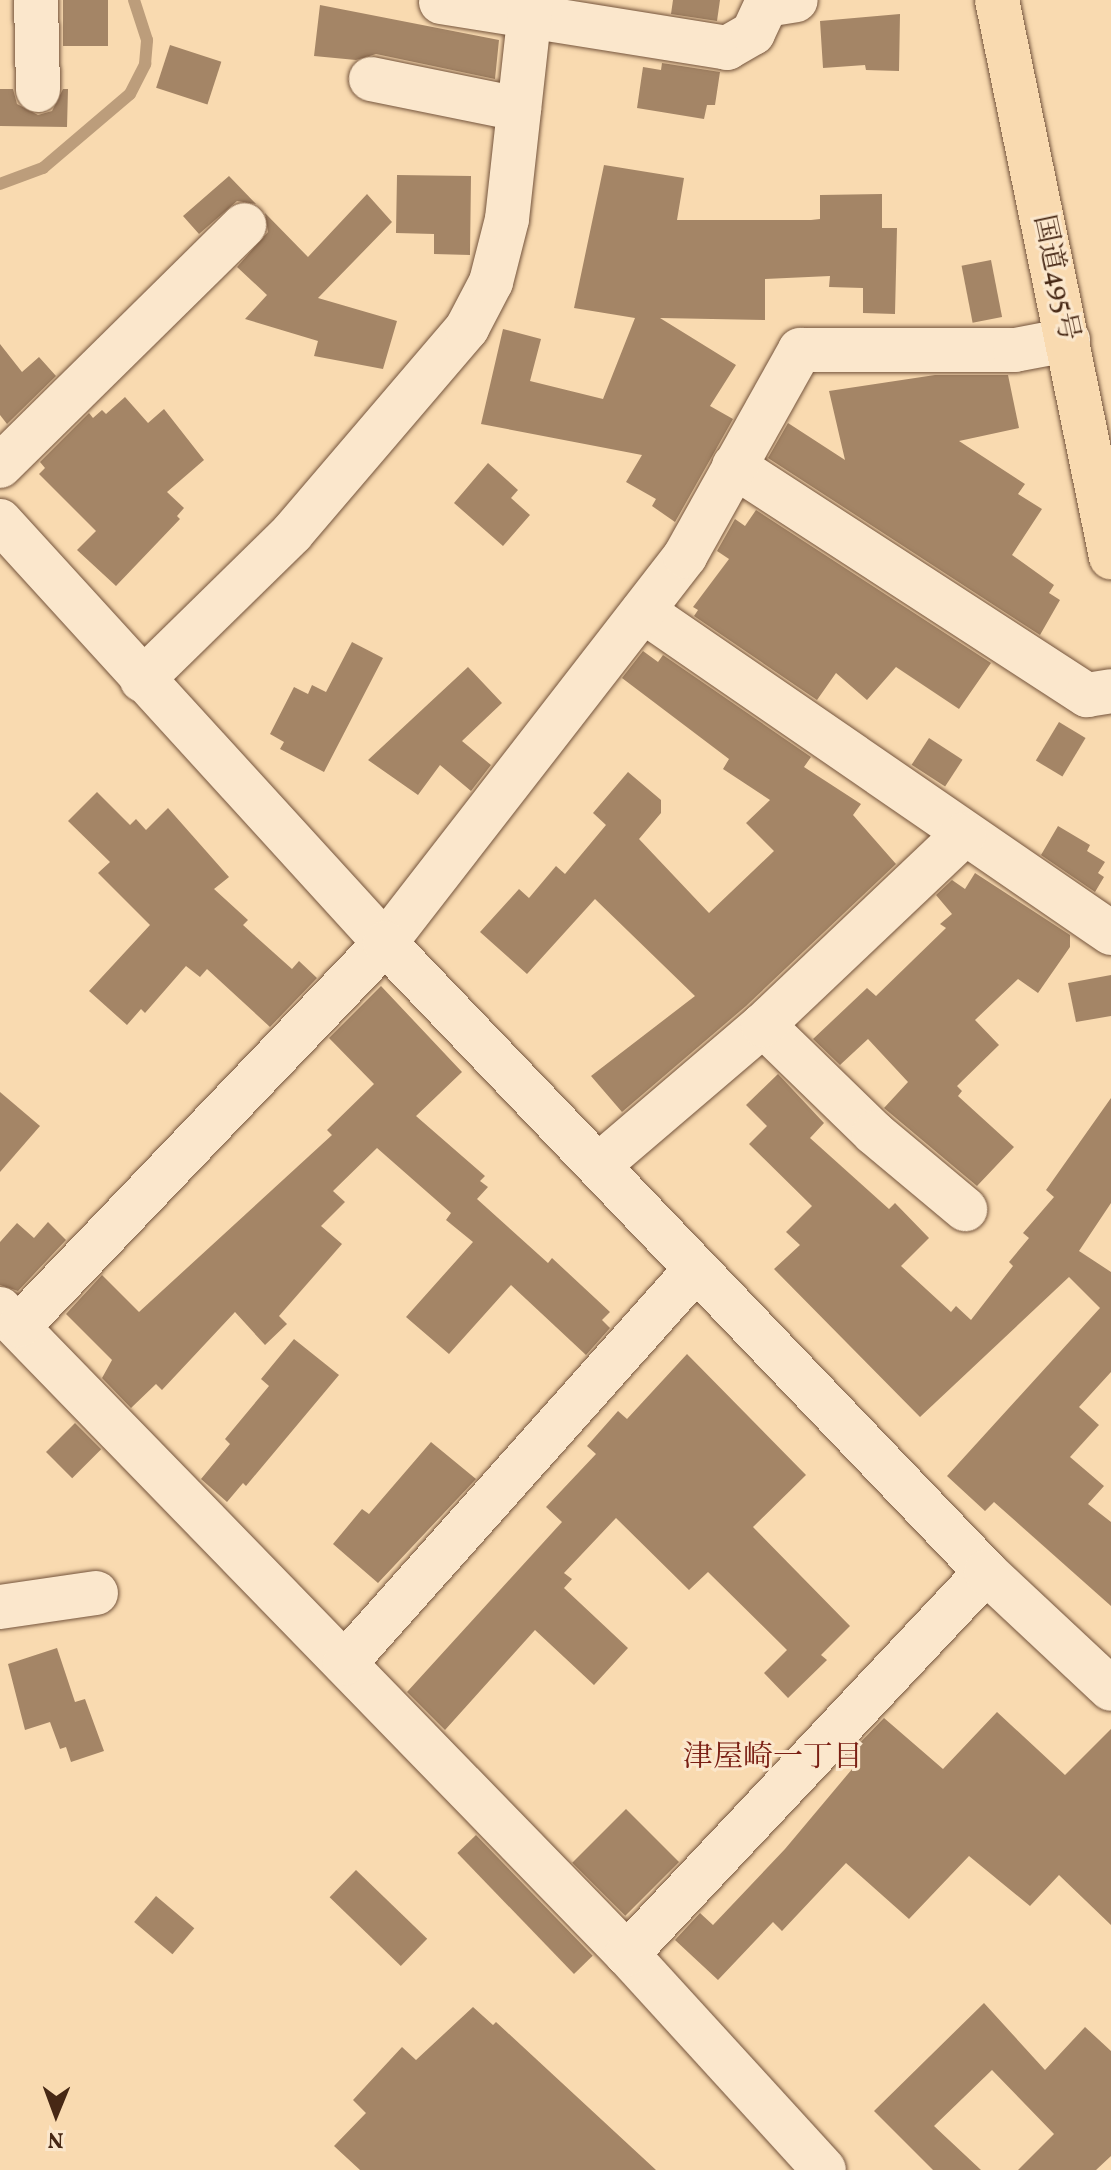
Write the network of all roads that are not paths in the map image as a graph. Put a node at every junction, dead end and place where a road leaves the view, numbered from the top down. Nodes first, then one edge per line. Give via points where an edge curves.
1 (36, 0) edge
2 (796, 0) edge
3 (997, 0) edge
4 (441, 2) dead end
5 (530, 9) edge
6 (371, 79) dead end
7 (38, 90) dead end
8 (519, 109) junction
9 (244, 225) dead end
10 (1068, 340) junction
11 (0, 466) edge
12 (734, 466) junction
13 (0, 521) edge
14 (1111, 557) edge
15 (643, 611) junction
16 (142, 680) junction
17 (1111, 691) edge
18 (964, 834) junction
19 (1111, 933) edge
20 (385, 943) junction
21 (763, 1025) junction
22 (599, 1165) junction
23 (965, 1209) dead end
24 (696, 1269) junction
25 (10, 1317) edge
26 (986, 1572) junction
27 (96, 1593) dead end
28 (0, 1607) edge
29 (345, 1663) junction
30 (1111, 1689) edge
31 (627, 1954) junction
32 (824, 2170) edge

1 - 7 street
2 - 5 street via 766,5 753,33 727,48
3 - 10 highway, 国道495号
4 - 5 street
5 - 8 street
6 - 8 street
8 - 16 street via 507,219 491,282 467,328 292,533
9 - 11 street
10 - 12 street via 1015,350 800,350
10 - 14 highway, 国道495号
12 - 15 street via 685,556
12 - 17 street via 1087,695
13 - 16 street
15 - 18 street
15 - 20 street
16 - 20 street
18 - 19 street
18 - 21 street
20 - 22 street
20 - 25 street
21 - 22 street
21 - 23 street via 874,1133
22 - 24 street
24 - 26 street
24 - 29 street
25 - 29 street
26 - 30 street
26 - 31 street
27 - 28 street
29 - 31 street
31 - 32 street

